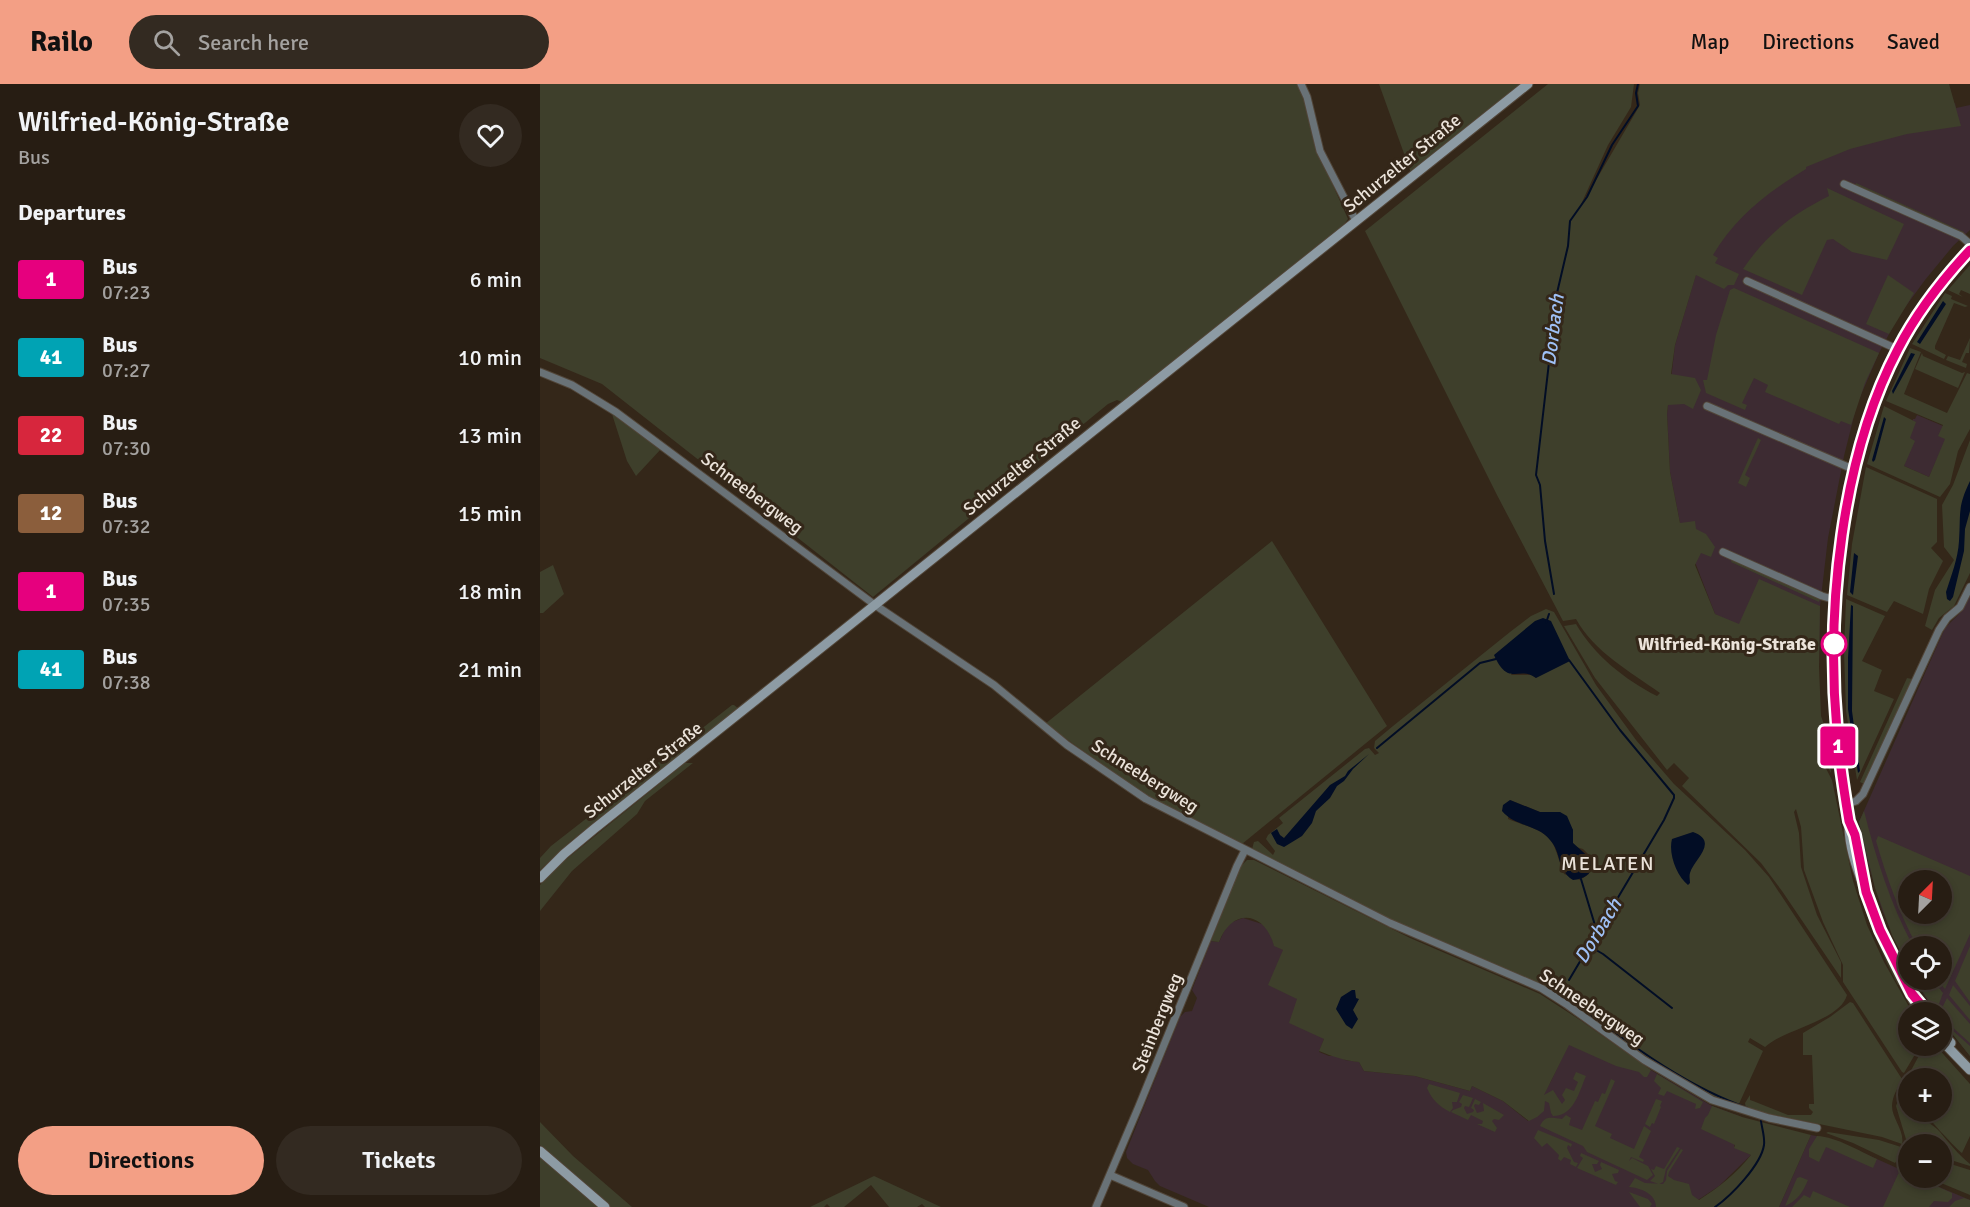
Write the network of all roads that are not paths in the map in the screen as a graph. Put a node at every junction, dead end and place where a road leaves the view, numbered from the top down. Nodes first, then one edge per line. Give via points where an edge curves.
1 (1301, 84) edge
2 (1528, 84) edge
3 (1844, 184) dead end
4 (1356, 221) junction
5 (1970, 244) edge
6 (1970, 250) edge
7 (1747, 281) dead end
8 (1897, 349) junction
9 (540, 372) edge
10 (1707, 406) dead end
11 (1855, 470) junction
12 (1723, 552) dead end
13 (1970, 587) edge
14 (1836, 600) junction
15 (875, 606) junction
16 (1846, 804) junction
17 (1245, 850) junction
18 (540, 878) edge
19 (1912, 994) junction
20 (1916, 1002) edge
21 (1919, 1002) edge
22 (1952, 1045) edge
23 (1952, 1053) edge
24 (1959, 1058) junction
25 (1970, 1070) edge
26 (1817, 1128) dead end
27 (540, 1151) edge
28 (1110, 1175) junction
29 (605, 1207) edge
30 (1096, 1207) edge
31 (1184, 1207) edge

1 - 4 street via 1320,151
2 - 4 street, Schurzelter Straße
3 - 5 street via 1961,236
4 - 15 street, Schurzelter Straße
6 - 8 street via 1941,282
7 - 8 street
8 - 11 street via 1873,406
9 - 15 street, Schneebergweg via 572,385 616,412
10 - 11 street
11 - 14 street
12 - 14 street
13 - 16 street via 1960,608 1939,630 1863,794
14 - 16 street via 1836,715
15 - 17 street, Schneebergweg via 994,685 1067,745 1146,799
15 - 18 street, Schurzelter Straße via 587,835
16 - 19 street via 1866,892
17 - 26 street, Schneebergweg via 1390,923 1541,988 1644,1060 1712,1100
17 - 28 street, Steinbergweg
19 - 20 street
19 - 21 street
22 - 24 street
23 - 24 street
24 - 25 street
27 - 29 street
28 - 30 street, Steinbergweg
28 - 31 street

